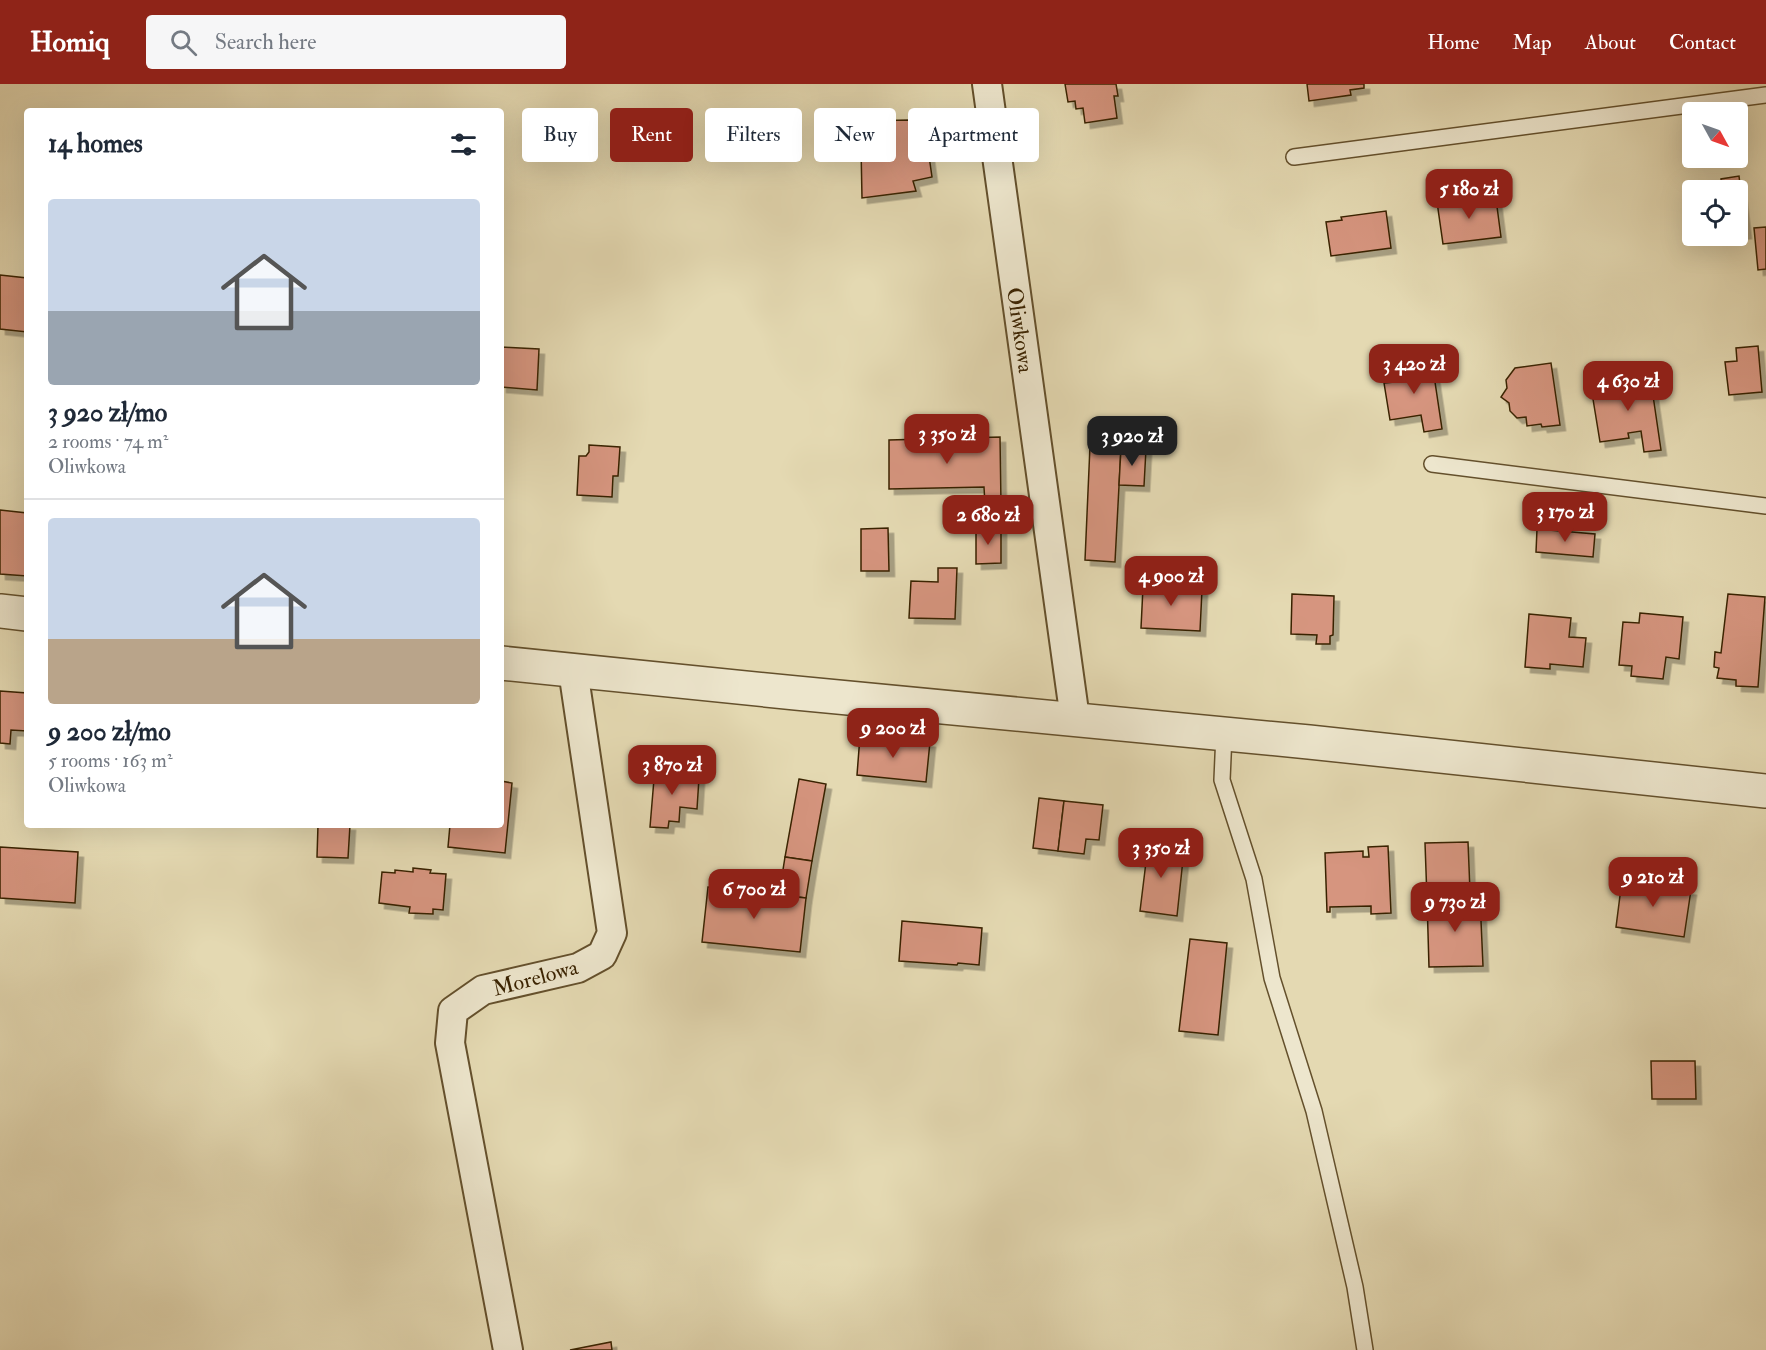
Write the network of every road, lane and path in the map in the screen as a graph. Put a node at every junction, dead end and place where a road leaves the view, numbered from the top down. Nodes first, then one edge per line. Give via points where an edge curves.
1 (987, 84) edge
2 (1766, 95) edge
3 (1294, 157) dead end
4 (1432, 464) dead end
5 (1766, 506) edge
6 (0, 611) edge
7 (24, 614) edge
8 (504, 663) edge
9 (573, 670) junction
10 (1076, 719) junction
11 (1224, 734) junction
12 (1763, 785) edge
13 (508, 1350) edge
14 (1365, 1350) edge

1 - 10 street, Oliwkowa
2 - 3 lane
4 - 5 lane
6 - 7 street
8 - 9 street
9 - 10 street
9 - 13 street, Morelowa via 612,933 602,955 578,968 483,990 453,1011 450,1043
10 - 11 street
11 - 12 street
11 - 14 lane via 1222,780 1254,879 1272,978 1314,1111 1355,1287

